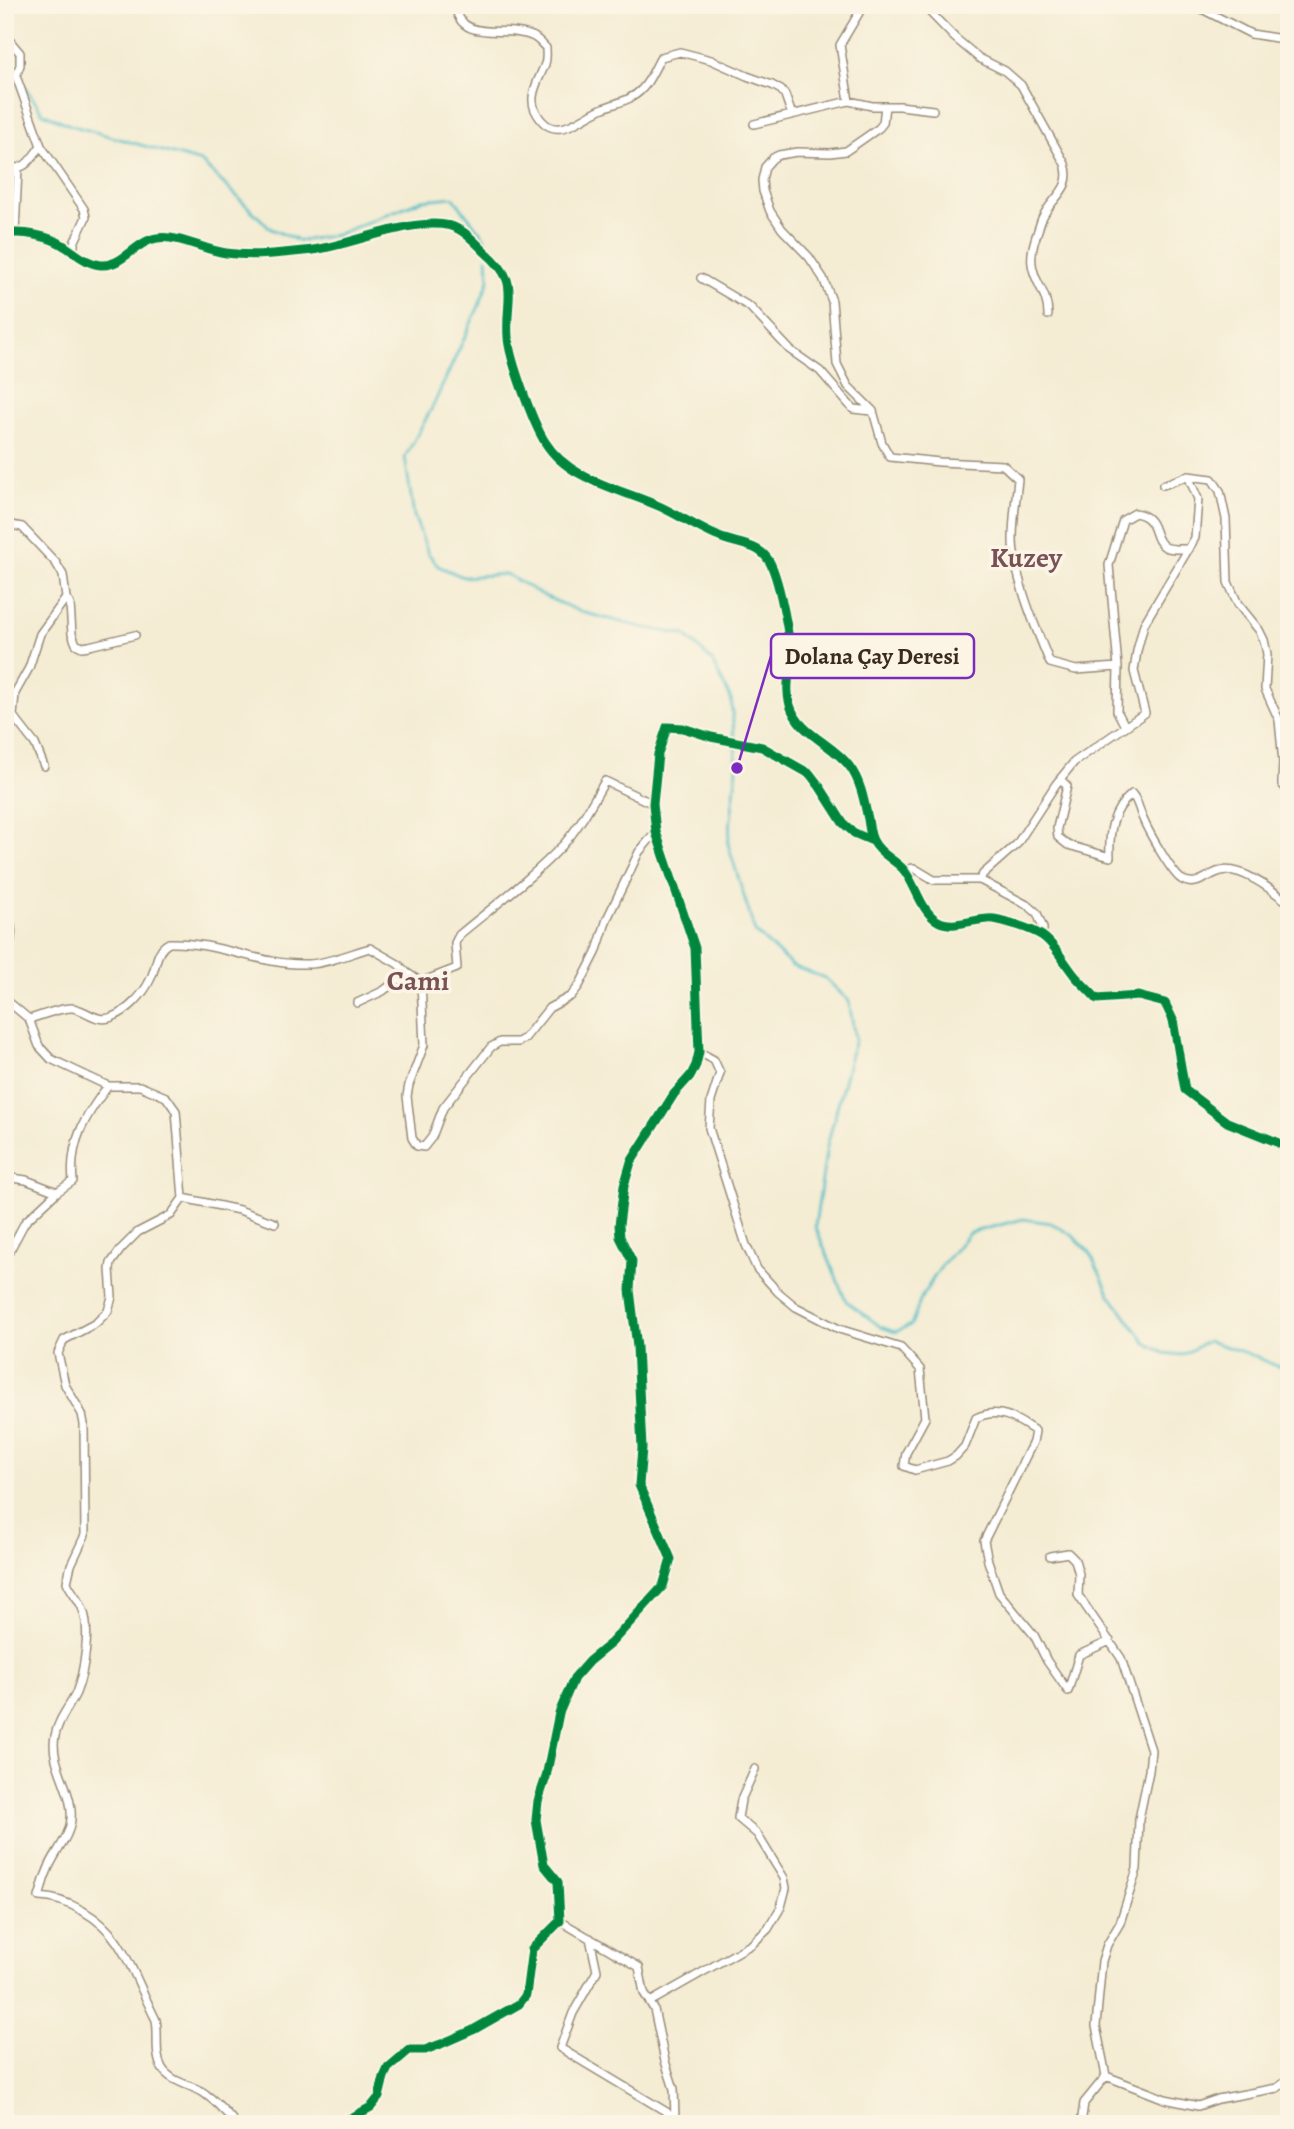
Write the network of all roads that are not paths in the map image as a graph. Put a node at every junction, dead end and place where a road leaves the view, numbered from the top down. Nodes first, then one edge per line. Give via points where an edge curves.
1 (455, 5) edge
2 (860, 5) edge
3 (923, 5) edge
4 (1194, 5) edge
5 (5, 35) edge
6 (1289, 40) edge
7 (849, 101) junction
8 (885, 106) junction
9 (933, 110) dead end
10 (793, 115) junction
11 (754, 124) dead end
12 (41, 146) junction
13 (5, 168) edge
14 (18, 169) junction
15 (15, 232) junction
16 (5, 234) edge
17 (74, 254) junction
18 (701, 278) dead end
19 (1048, 316) dead end
20 (873, 411) junction
21 (1188, 476) junction
22 (1163, 485) dead end
23 (5, 524) edge
24 (1189, 549) junction
25 (66, 597) junction
26 (135, 635) dead end
27 (1118, 667) junction
28 (9, 715) edge
29 (1125, 726) junction
30 (1286, 762) edge
31 (44, 766) dead end
32 (1061, 780) junction
33 (1289, 792) edge
34 (653, 804) junction
35 (656, 831) junction
36 (873, 841) junction
37 (903, 870) junction
38 (980, 880) junction
39 (1289, 902) edge
40 (5, 905) edge
41 (1043, 935) junction
42 (5, 955) edge
43 (407, 973) junction
44 (421, 982) junction
45 (5, 999) edge
46 (1097, 999) joint
47 (357, 1003) dead end
48 (29, 1019) junction
49 (699, 1052) junction
50 (108, 1086) junction
51 (1289, 1149) edge
52 (5, 1177) edge
53 (57, 1192) junction
54 (183, 1198) junction
55 (275, 1223) dead end
56 (5, 1255) edge
57 (1050, 1556) dead end
58 (1110, 1641) junction
59 (755, 1769) dead end
60 (560, 1921) junction
61 (590, 1938) junction
62 (650, 2002) junction
63 (1106, 2076) junction
64 (1289, 2079) edge
65 (677, 2121) edge
66 (236, 2124) edge
67 (331, 2124) edge
68 (1081, 2124) edge

1 - 10 street via 465,27 526,34 546,48 547,61 533,101 545,124 555,128 567,128 600,109 633,98 661,57 680,52 772,85 785,95
2 - 7 street via 840,45
3 - 19 street via 979,58 1021,85 1065,164 1068,180 1043,217 1032,255 1032,266 1048,302
4 - 6 street via 1251,34
5 - 12 street via 20,53 17,73
7 - 8 street
7 - 10 street
8 - 9 street
8 - 20 street via 879,128 846,151 779,155 765,167 762,180 770,211 823,278 832,301 837,363 848,386
10 - 11 street
12 - 14 street
12 - 17 street via 84,209 86,217
13 - 14 street
14 - 15 street
15 - 16 street
15 - 17 street via 64,244
17 - 36 street via 104,266 149,239 162,237 250,256 320,250 429,224 459,229 507,276 510,353 536,423 555,455 587,477 662,507 717,536 751,545 767,557 789,638 790,707 802,727 850,767 861,788
18 - 20 street via 750,307 790,350 820,371 853,409
20 - 27 street via 890,457 1003,465 1018,479 1013,540 1018,574 1050,663 1076,670
21 - 22 street
21 - 24 street via 1199,499 1195,538
21 - 30 street via 1212,479 1220,491 1226,519 1228,582 1264,640 1265,689 1279,720
23 - 25 street via 22,527 56,563
24 - 27 street via 1161,545 1153,524 1143,514 1124,520 1109,565
24 - 29 street via 1144,625 1134,671 1145,713
25 - 26 street via 73,641 79,646
25 - 28 street via 40,634
27 - 29 street via 1118,711
28 - 31 street via 34,744
29 - 32 street via 1074,762
30 - 33 street via 1282,784
32 - 38 street via 1017,844
32 - 39 street via 1067,786 1057,828 1058,837 1068,845 1110,857 1112,822 1132,794 1168,864 1181,878 1194,882 1222,870 1242,873
34 - 35 street
34 - 36 street via 658,754 667,727 683,728 762,747 810,774 844,823
34 - 44 street via 605,780 563,844 459,935 455,943 457,968
35 - 44 street via 639,852 579,985 549,1008 525,1038 491,1047 443,1108 424,1147 412,1138 407,1096 424,1045
35 - 49 street via 695,948
36 - 37 street
37 - 38 street via 914,868 934,880
37 - 41 street via 938,921 992,919
38 - 41 street via 1029,906 1037,913
40 - 42 street via 12,940
41 - 46 street
43 - 44 street
43 - 47 street
43 - 48 street via 370,948 310,965 169,943 159,953 144,992 111,1018 100,1019 72,1008
45 - 48 street
46 - 51 street via 1138,996 1165,1003 1173,1020 1185,1090 1227,1122
48 - 50 street via 39,1046 51,1059
49 - 58 street via 714,1060 720,1073 709,1128 757,1269 796,1307 839,1329 901,1348 920,1369 925,1418 904,1466 915,1470 956,1456 976,1418 987,1413 1002,1413 1035,1431 984,1541 999,1593 1034,1635 1068,1691 1079,1655
49 - 60 street via 691,1075 631,1162 624,1186 619,1225 632,1261 630,1290 642,1448 639,1485 671,1559 663,1586 574,1678 559,1713 536,1820 544,1865 558,1882
50 - 53 street via 88,1112 75,1143 73,1181
50 - 54 street via 140,1086 166,1097 176,1111
52 - 53 street
53 - 56 street via 25,1222
54 - 55 street
54 - 66 street via 171,1215 138,1232 121,1249 110,1269 108,1311 64,1340 58,1353 65,1385 84,1423 85,1535 67,1582 83,1607 86,1650 76,1693 54,1738 72,1821 39,1898 75,1907 117,1942 156,2020 163,2070 211,2098
57 - 58 street via 1068,1553 1075,1560 1078,1595
58 - 63 street via 1121,1658 1151,1750 1136,1869 1120,1923 1102,1961 1096,2026
59 - 62 street via 738,1818 757,1834 784,1878 780,1907 752,1944
60 - 61 street
60 - 67 street via 532,1949 526,1994 519,2004 441,2044 409,2050 388,2068 371,2107
61 - 62 street via 639,1967
61 - 65 street via 597,1971 560,2048
62 - 65 street via 674,2089
63 - 64 street via 1165,2099 1198,2106 1277,2088
63 - 68 street via 1084,2103

